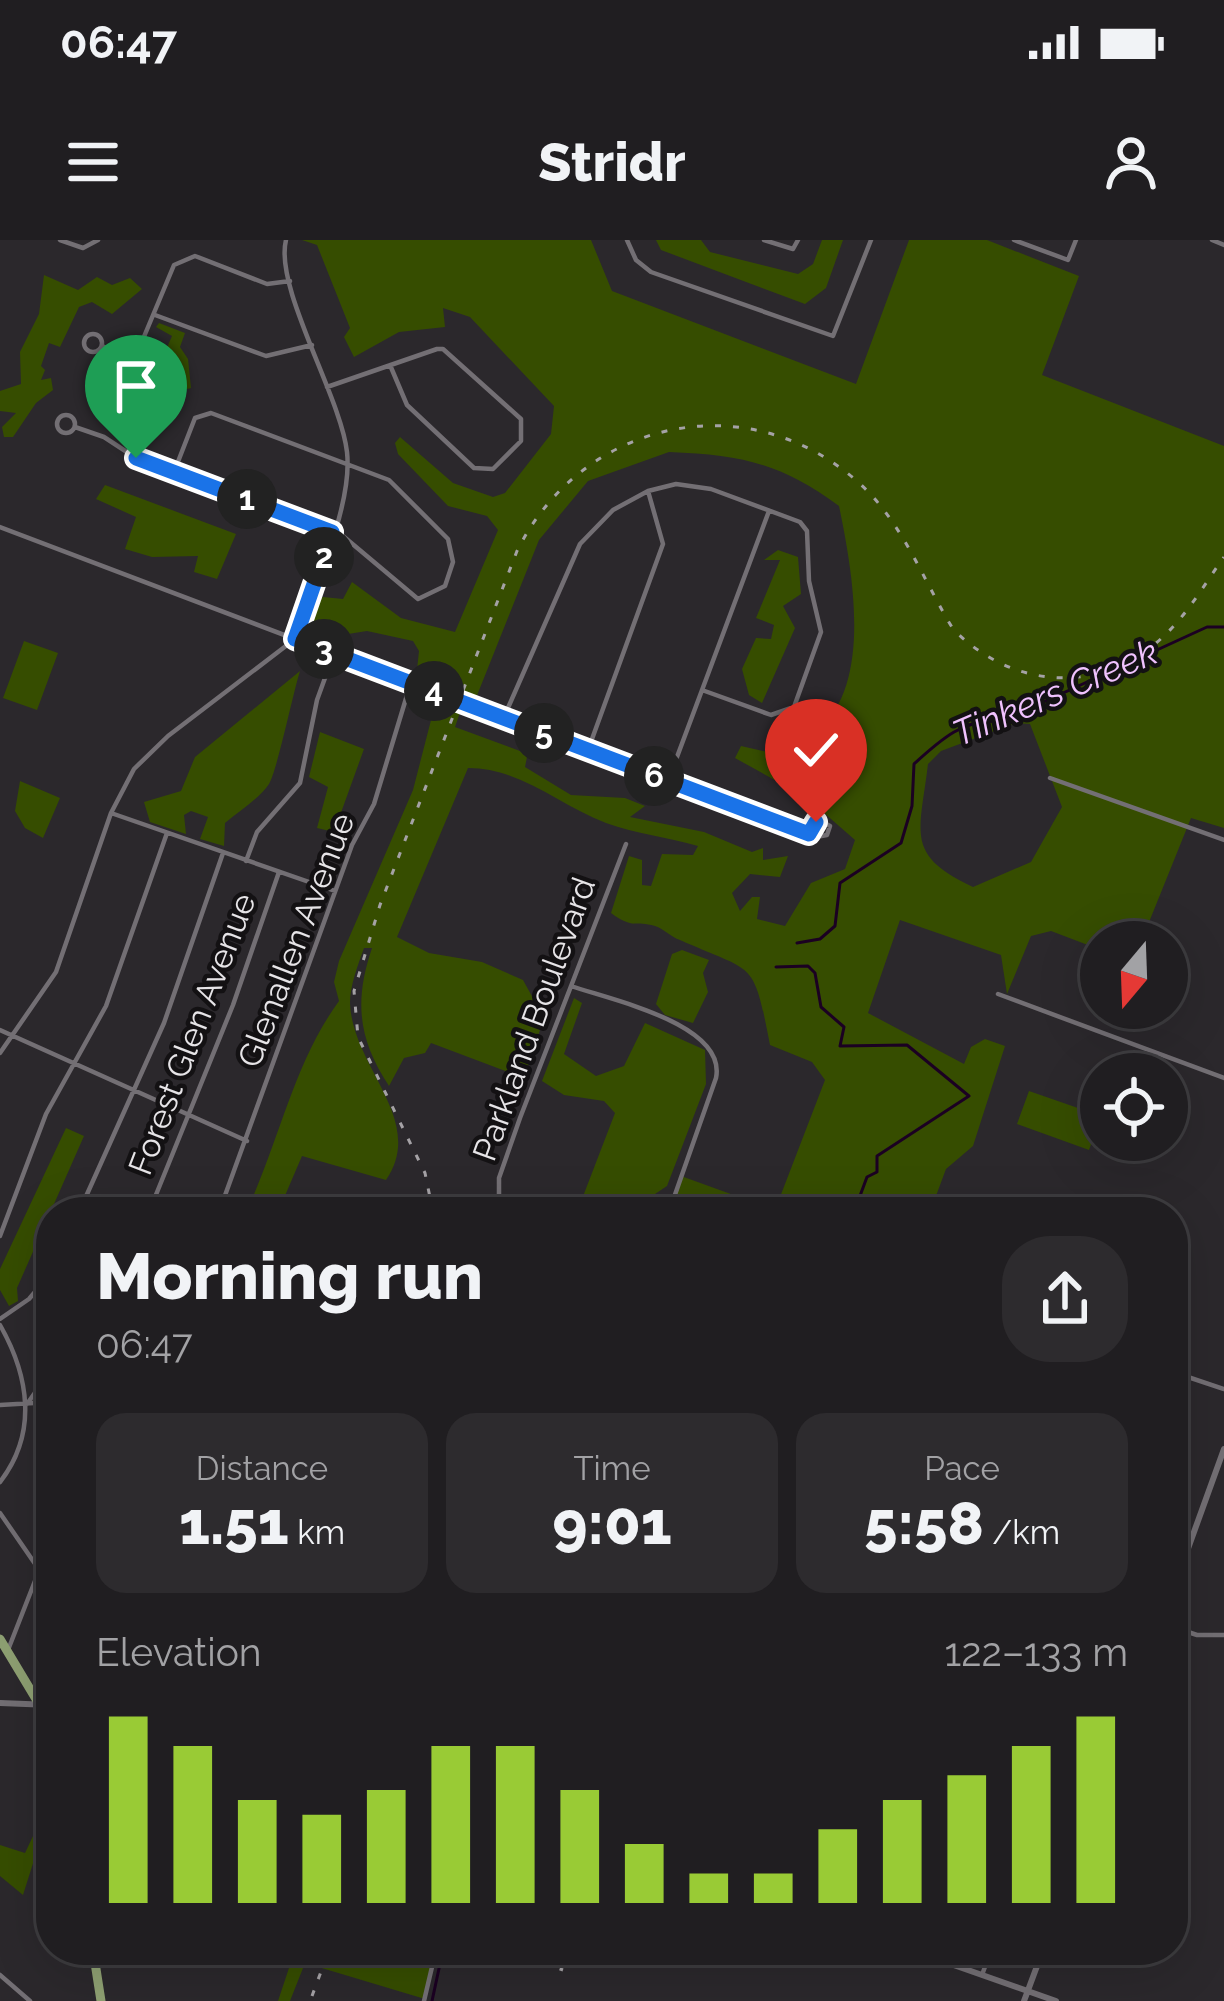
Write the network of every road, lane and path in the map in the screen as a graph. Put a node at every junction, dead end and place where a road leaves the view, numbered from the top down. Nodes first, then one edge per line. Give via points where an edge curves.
1 (60, 240) edge
2 (98, 240) edge
3 (286, 240) edge
4 (627, 240) edge
5 (764, 240) edge
6 (798, 240) edge
7 (871, 240) edge
8 (1014, 240) edge
9 (1076, 240) edge
10 (1212, 240) edge
11 (1224, 244) edge
12 (290, 281) junction
13 (155, 315) junction
14 (312, 345) junction
15 (102, 346) dead end
16 (390, 364) junction
17 (327, 387) junction
18 (75, 427) dead end
19 (347, 464) junction
20 (174, 472) junction
21 (648, 491) junction
22 (769, 512) junction
23 (0, 527) edge
24 (332, 532) junction
25 (270, 628) junction
26 (295, 639) junction
27 (274, 653) junction
28 (334, 653) junction
29 (411, 682) junction
30 (702, 690) junction
31 (504, 716) junction
32 (588, 750) junction
33 (1050, 778) dead end
34 (668, 781) junction
35 (110, 813) junction
36 (167, 833) junction
37 (809, 834) dead end
38 (1224, 840) edge
39 (626, 844) dead end
40 (223, 853) junction
41 (246, 861) junction
42 (279, 872) junction
43 (335, 891) junction
44 (571, 986) junction
45 (998, 994) dead end
46 (0, 1030) edge
47 (13, 1035) junction
48 (0, 1053) edge
49 (74, 1062) junction
50 (1224, 1078) edge
51 (131, 1089) junction
52 (189, 1116) junction
53 (247, 1141) junction
54 (85, 1197) edge
55 (155, 1197) edge
56 (225, 1197) edge
57 (499, 1197) edge
58 (673, 1197) edge
59 (0, 1236) edge
60 (36, 1290) edge
61 (0, 1322) edge
62 (1188, 1377) edge
63 (1224, 1389) edge
64 (36, 1391) edge
65 (27, 1403) junction
66 (36, 1403) edge
67 (0, 1405) edge
68 (1224, 1450) edge
69 (0, 1482) edge
70 (0, 1513) edge
71 (1188, 1549) edge
72 (36, 1565) edge
73 (36, 1581) edge
74 (1188, 1632) edge
75 (1224, 1635) edge
76 (0, 1639) edge
77 (8, 1650) junction
78 (36, 1689) edge
79 (0, 1703) edge
80 (36, 1705) edge
81 (95, 1965) edge
82 (432, 1965) edge
83 (957, 1965) edge
84 (986, 1965) edge
85 (1038, 1965) edge
86 (0, 1975) edge
87 (982, 1975) junction
88 (1028, 1991) junction
89 (30, 2001) edge
90 (101, 2001) edge
91 (424, 2001) edge
92 (1024, 2001) edge
93 (1056, 2001) edge

1 - 2 street via 83,248
3 - 12 street
4 - 7 street via 651,272 833,336
5 - 6 street via 793,248
8 - 9 street via 1069,260
10 - 11 street
12 - 13 street via 267,284 189,256 174,265
12 - 14 street
13 - 14 street via 266,356
13 - 15 street via 138,351
14 - 17 street
16 - 16 street via 407,405 474,468 493,469 521,440 521,419 448,351
16 - 17 street
17 - 19 street
18 - 20 street
19 - 20 street via 211,413 191,425
19 - 24 street
19 - 24 street via 389,480 448,539 453,562 445,586 426,600 412,597
20 - 24 street
21 - 22 street via 692,484
21 - 31 street via 603,518 572,557
21 - 32 street via 663,544
22 - 30 street
22 - 30 street via 800,522 811,539 808,569 821,632 807,676 794,707 771,715
23 - 25 street
24 - 26 street
25 - 26 street
25 - 27 street via 279,637
26 - 27 street
26 - 28 street
27 - 35 street via 152,748
28 - 29 street
28 - 41 street via 300,784 257,832
29 - 31 street
29 - 43 street, Glenallen Avenue via 374,804
30 - 34 street
31 - 32 street
32 - 34 street
33 - 38 street
34 - 37 street
35 - 36 street
35 - 47 street via 56,973
36 - 40 street
36 - 49 street via 106,1006
39 - 44 street, Parkland Boulevard
40 - 41 street
40 - 51 street via 164,1023
41 - 42 street
42 - 43 street
42 - 52 street, Forest Glen Avenue
43 - 53 street, Glenallen Avenue
44 - 57 street, Parkland Boulevard via 499,1178
44 - 58 street via 688,1028 711,1046 716,1078
45 - 50 street
46 - 47 street
47 - 48 street
47 - 49 street
49 - 51 street
49 - 59 street
51 - 52 street
51 - 54 street
52 - 53 street
52 - 55 street, Forest Glen Avenue
53 - 56 street, Glenallen Avenue
60 - 61 street
61 - 65 street
62 - 63 street
64 - 65 street
65 - 66 street
65 - 67 street
65 - 69 street via 19,1449
68 - 71 street
70 - 72 street
73 - 77 street
74 - 75 street
76 - 77 main road
77 - 78 main road
79 - 80 street
81 - 90 main road
82 - 91 street
83 - 87 street
84 - 87 street
85 - 88 street
86 - 89 street
87 - 88 street
88 - 92 street
88 - 93 street

